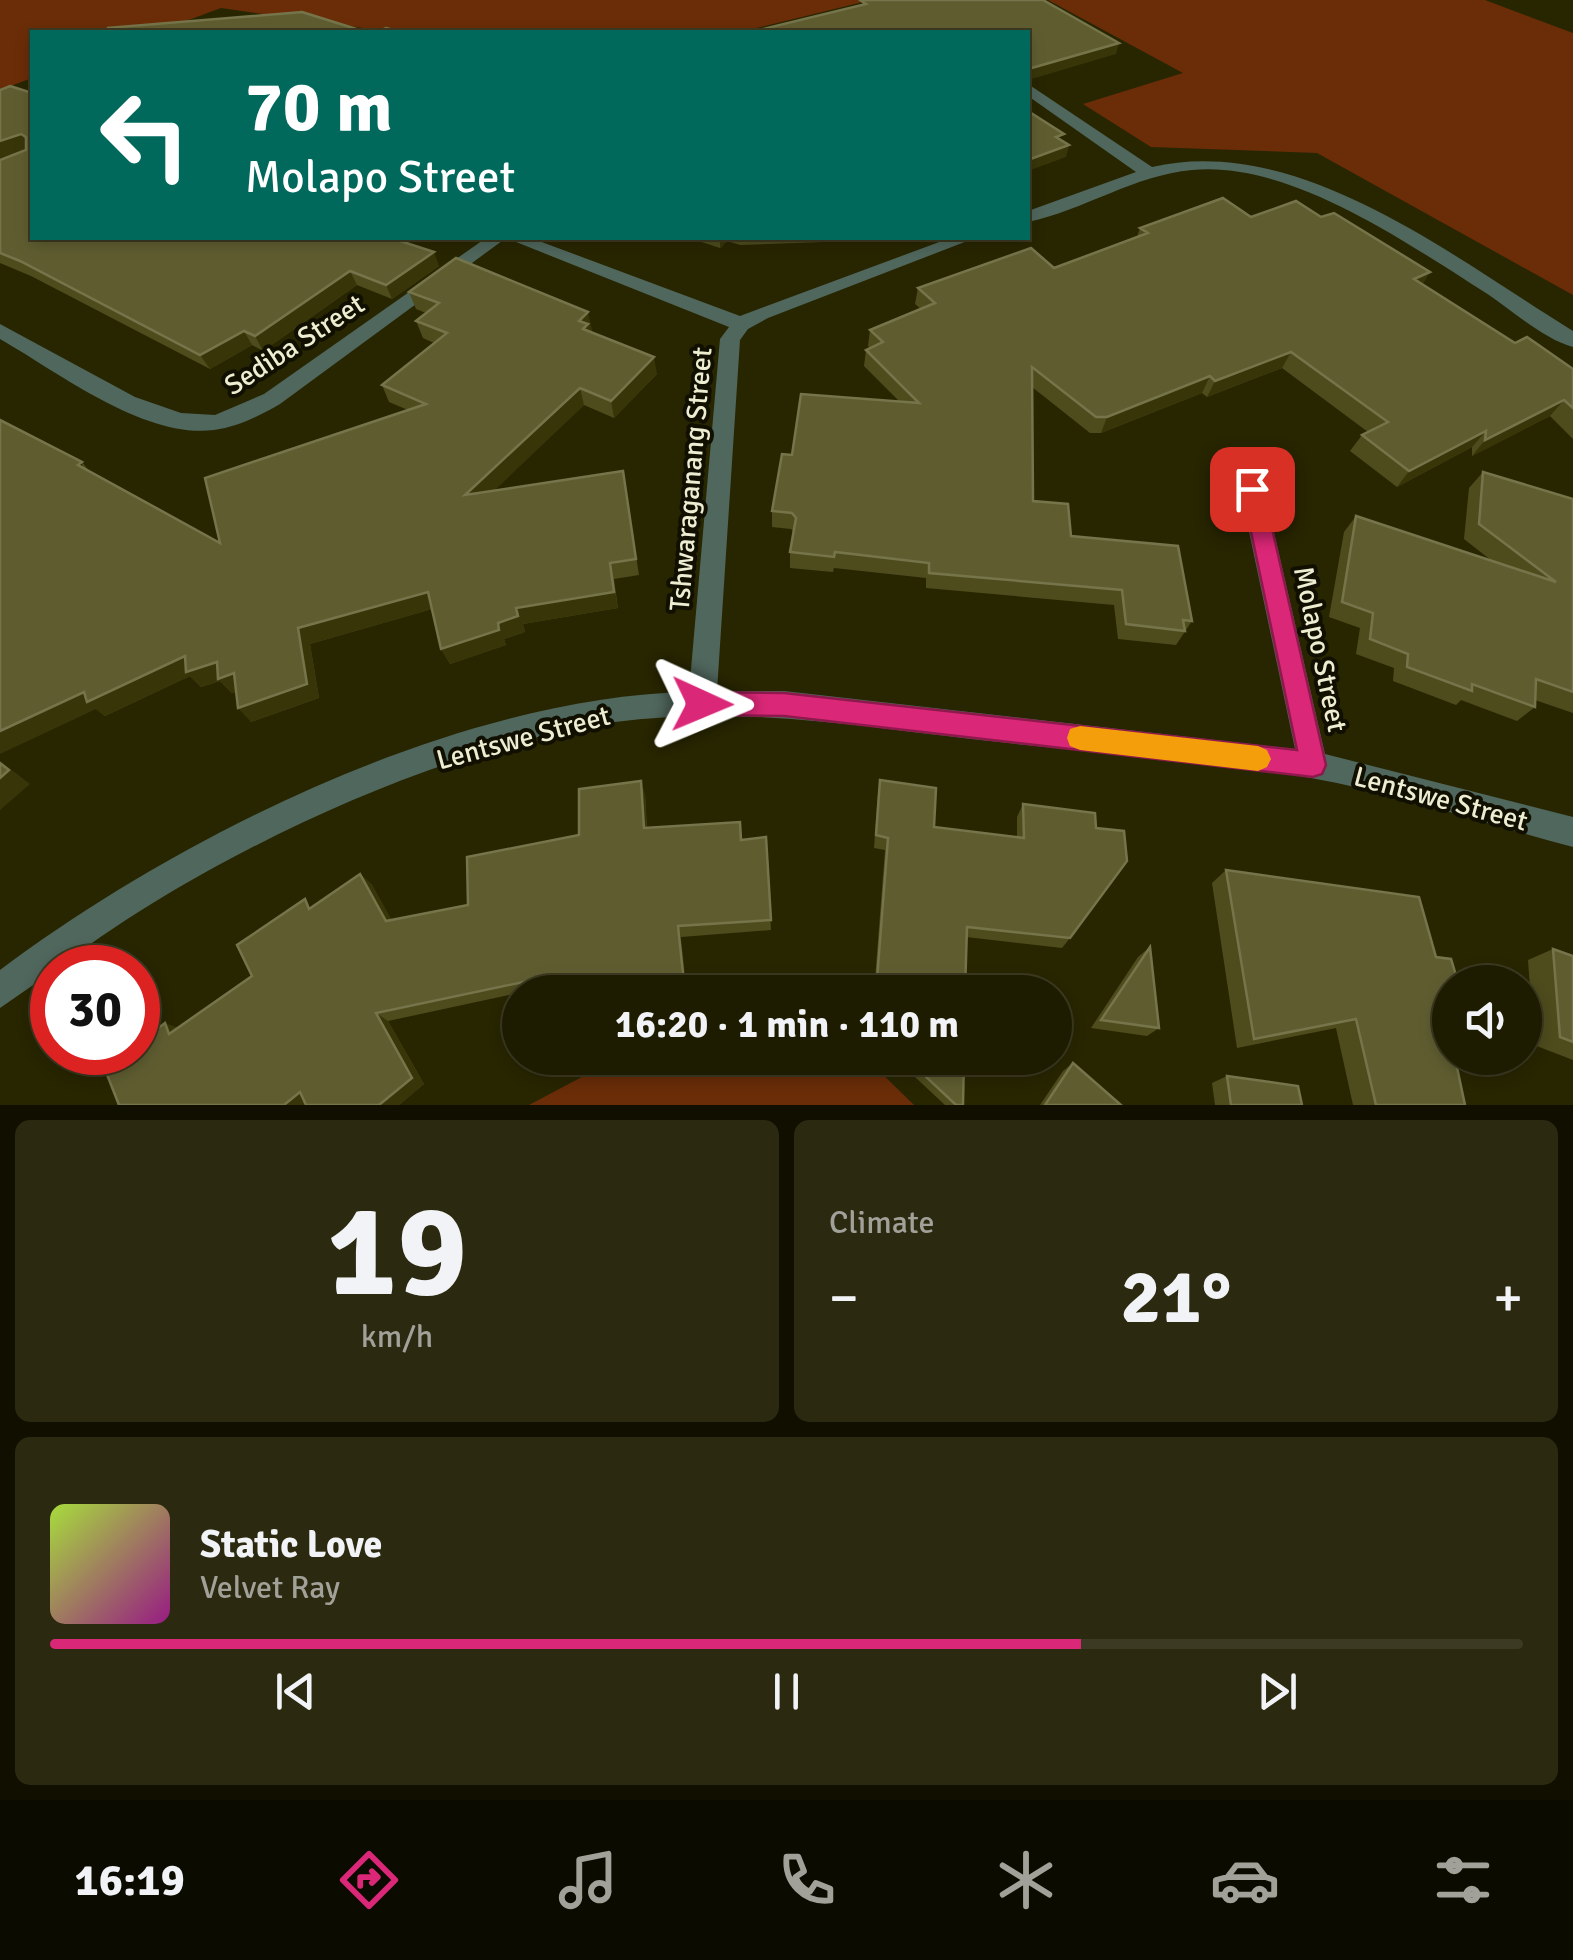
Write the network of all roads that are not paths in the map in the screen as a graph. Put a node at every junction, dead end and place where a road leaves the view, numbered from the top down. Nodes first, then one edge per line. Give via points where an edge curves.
1 (1030, 90) edge
2 (1152, 175) junction
3 (1030, 216) edge
4 (494, 240) edge
5 (520, 240) edge
6 (951, 240) edge
7 (914, 245) edge
8 (740, 324) junction
9 (0, 330) edge
10 (1573, 340) edge
11 (1252, 489) dead end
12 (702, 704) junction
13 (1313, 765) junction
14 (1573, 832) edge
15 (0, 990) edge

1 - 2 street
2 - 3 street
2 - 10 street via 1232,164 1301,182
4 - 9 street, Sediba Street via 272,398 211,424 151,412
5 - 8 street
6 - 7 street, Tshwaraganang Street
7 - 8 street, Tshwaraganang Street
8 - 12 street, Tshwaraganang Street via 727,359
11 - 13 street, Molapo Street
12 - 13 street, Lentswe Street via 784,704
12 - 15 street, Lentswe Street via 589,714 324,797 142,893
13 - 14 street, Lentswe Street

